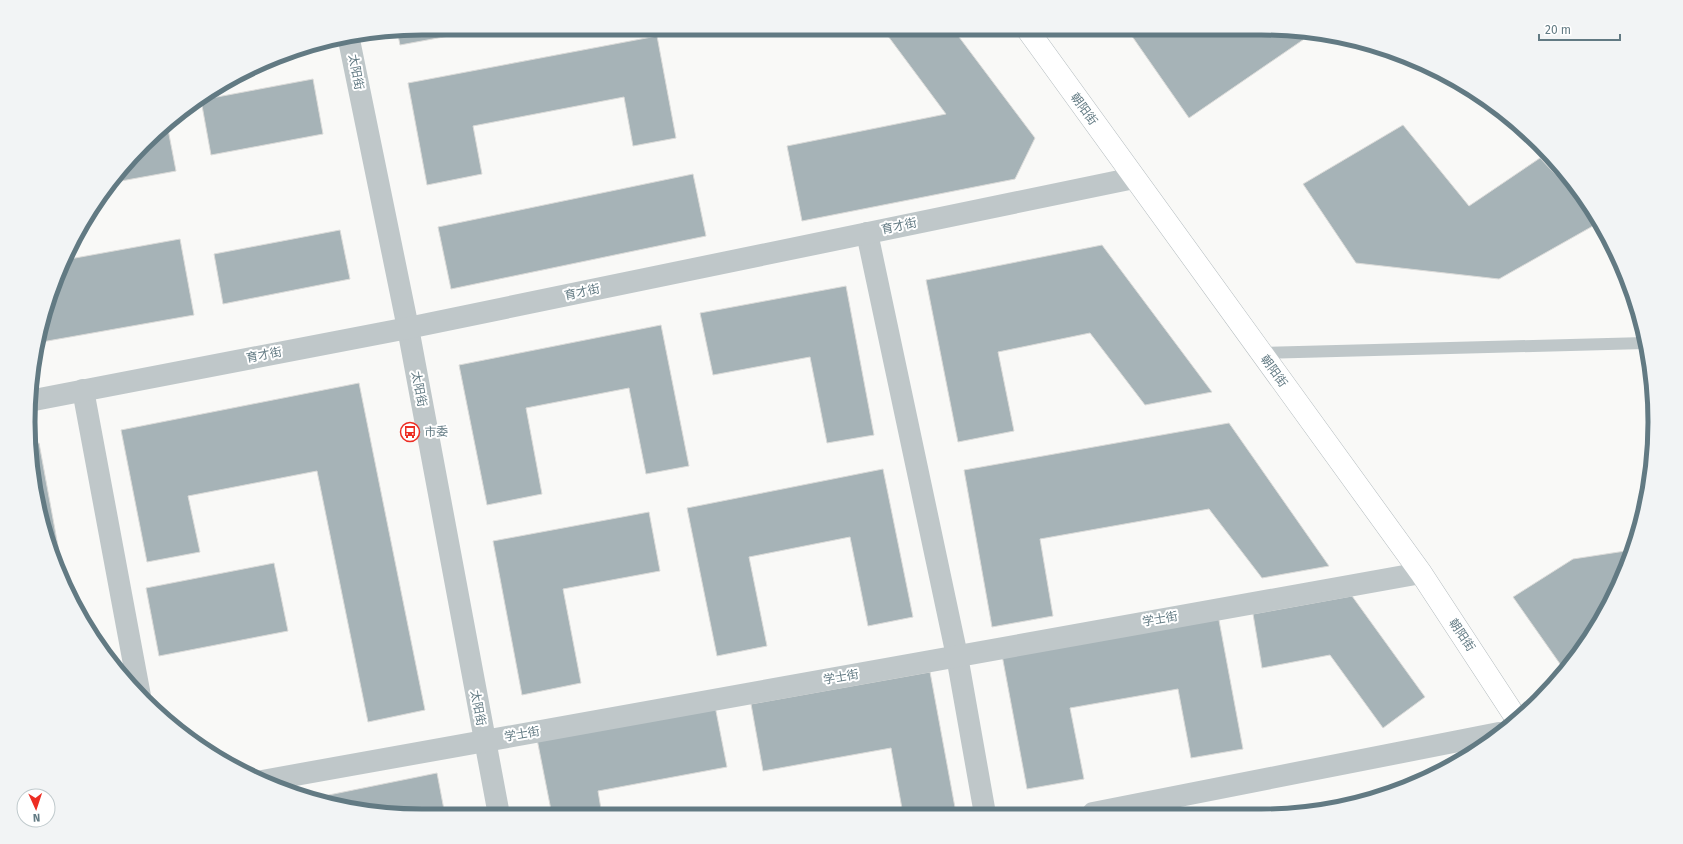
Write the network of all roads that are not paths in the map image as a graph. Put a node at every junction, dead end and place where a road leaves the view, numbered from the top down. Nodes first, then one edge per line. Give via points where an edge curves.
1 (1031, 35) edge
2 (349, 42) edge
3 (1134, 178) junction
4 (867, 233) junction
5 (408, 328) junction
6 (1640, 343) edge
7 (1261, 353) junction
8 (83, 390) junction
9 (36, 400) edge
10 (1420, 573) junction
11 (957, 656) junction
12 (138, 685) edge
13 (1514, 715) edge
14 (1489, 735) edge
15 (484, 741) junction
16 (272, 779) edge
17 (498, 809) edge
18 (984, 809) edge
19 (1112, 809) edge

1 - 3 main road, 朝阳街
2 - 5 street, 太阳街
3 - 4 street, 育才街
3 - 7 main road, 朝阳街
4 - 5 street, 育才街
4 - 11 street
5 - 8 street, 育才街
5 - 15 street, 太阳街
6 - 7 lane
7 - 10 main road, 朝阳街
8 - 9 street, 育才街
8 - 12 street
10 - 11 street, 学士街
10 - 13 main road, 朝阳街
11 - 15 street, 学士街
11 - 18 street
14 - 19 street
15 - 16 street, 学士街
15 - 17 street, 太阳街

